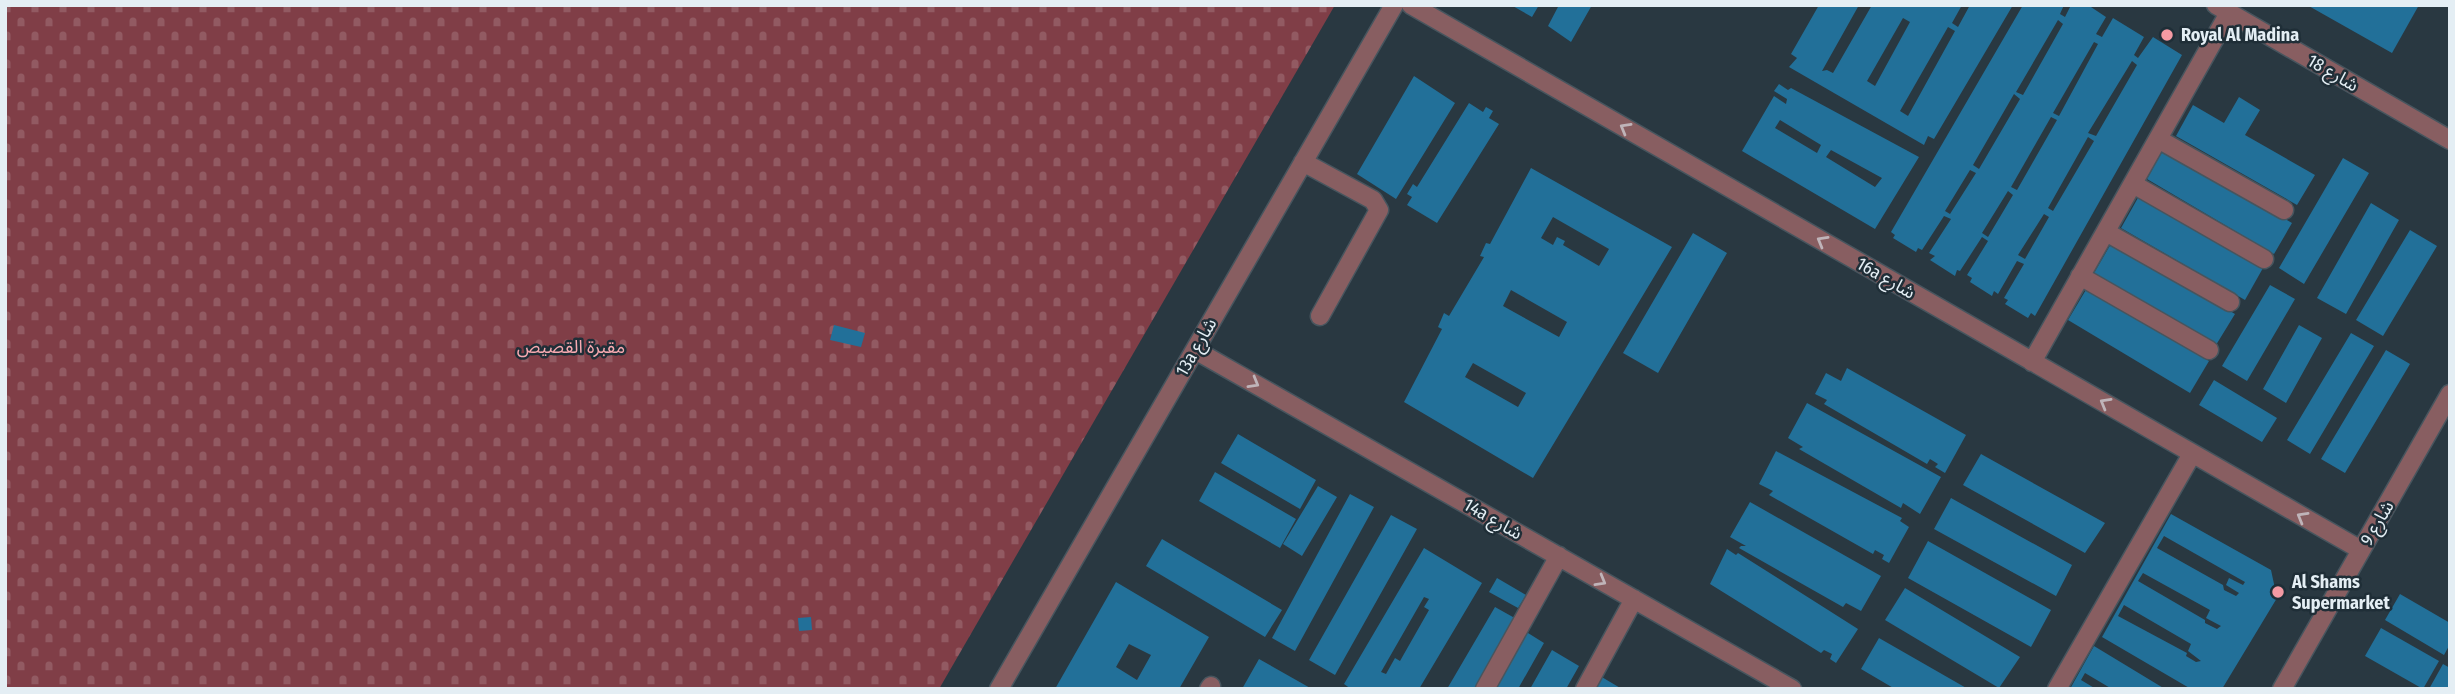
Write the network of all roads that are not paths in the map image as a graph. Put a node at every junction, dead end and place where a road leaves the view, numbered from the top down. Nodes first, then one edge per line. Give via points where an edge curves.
1 (1394, 5) edge
2 (1411, 5) edge
3 (2223, 9) edge
4 (2158, 139) junction
5 (2450, 140) edge
6 (1303, 162) junction
7 (2133, 184) junction
8 (2284, 210) dead end
9 (2106, 232) junction
10 (2264, 259) dead end
11 (2080, 276) junction
12 (2230, 302) dead end
13 (1321, 316) dead end
14 (1195, 350) junction
15 (2209, 350) dead end
16 (2032, 362) junction
17 (2450, 394) edge
18 (2192, 454) junction
19 (2361, 550) junction
20 (1559, 556) junction
21 (1634, 599) junction
22 (1761, 682) edge
23 (999, 689) edge
24 (1485, 689) edge
25 (1585, 689) edge
26 (1792, 689) edge
27 (2057, 689) edge
28 (2282, 689) edge

1 - 6 street, 13a شارع
16 -> 2 street, 16a شارع
3 - 4 street
3 - 5 street, شارع 18
4 - 7 street
4 - 8 street
6 - 13 street via 1373,200 1379,210
6 - 14 street, 13a شارع
7 - 9 street
7 - 10 street
9 - 11 street
9 - 12 street
11 - 15 street
11 - 16 street
14 -> 20 street, 14a شارع
14 - 23 street, 13a شارع
18 -> 16 street, 16a شارع
17 - 19 street, شارع 9
19 -> 18 street, 16a شارع
18 - 27 street
19 - 28 street, شارع 9
20 -> 21 street, 14a شارع
20 - 24 street
21 - 22 street, 14a شارع
21 - 25 street
22 - 26 street, 14a شارع

